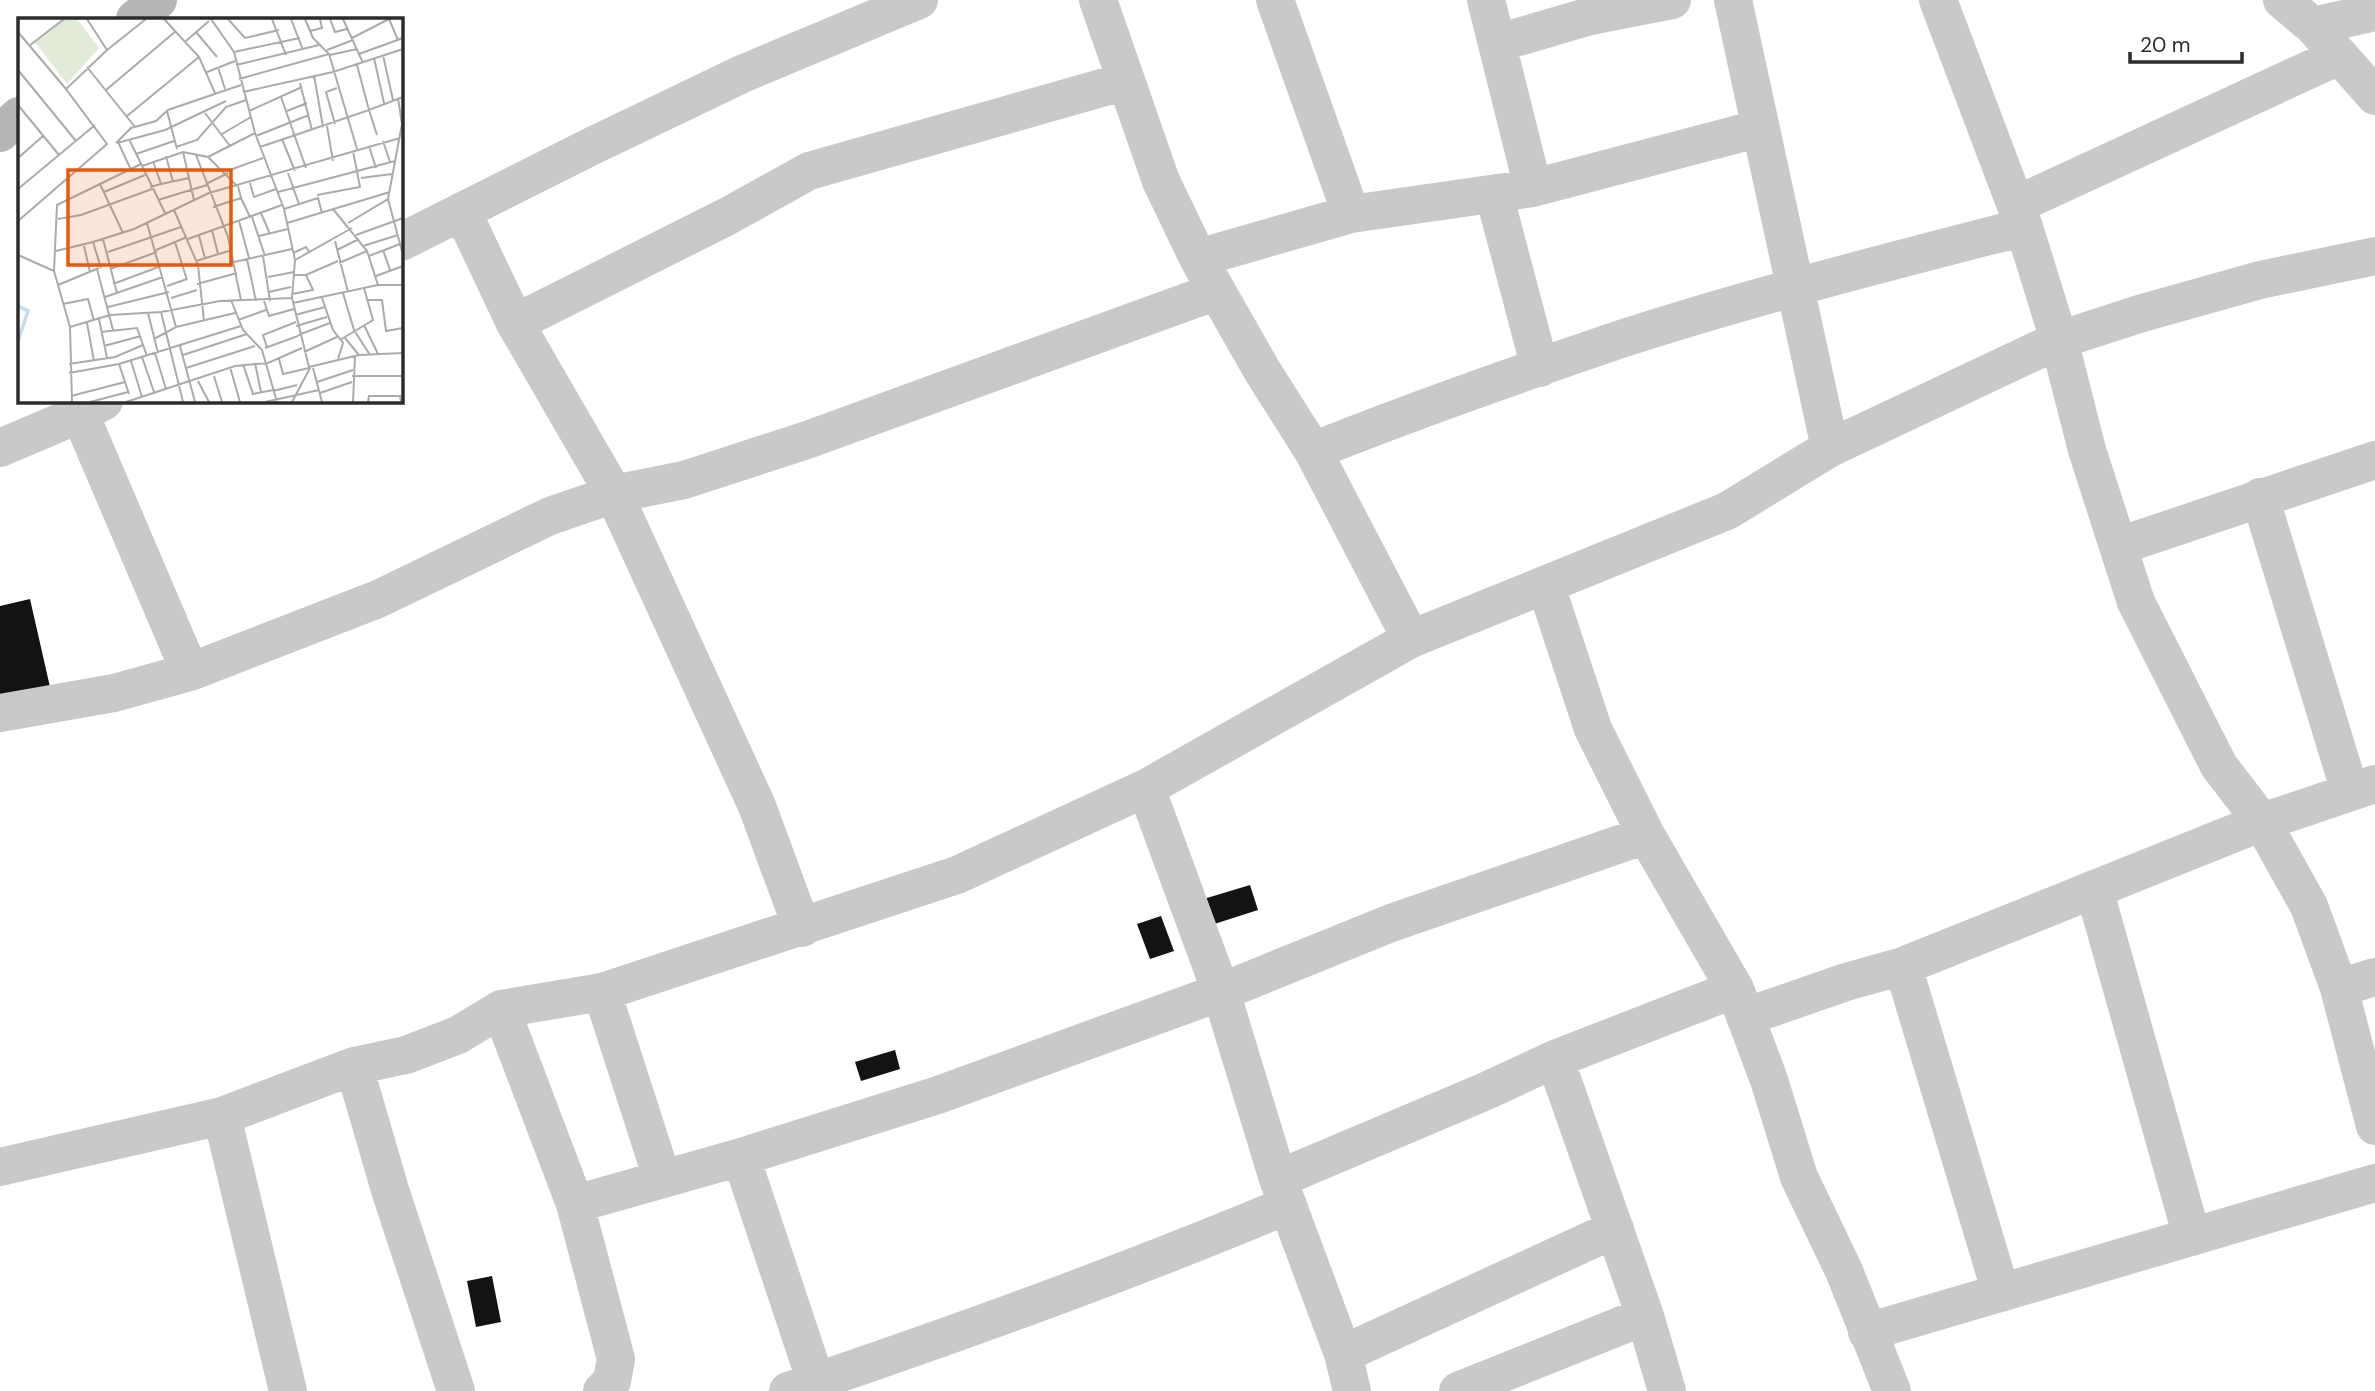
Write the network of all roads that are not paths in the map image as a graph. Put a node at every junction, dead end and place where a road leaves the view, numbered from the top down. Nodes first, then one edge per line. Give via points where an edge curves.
1 (158, 0) edge
2 (1098, 0) edge
3 (1275, 0) edge
4 (1486, 0) edge
5 (1672, 0) edge
6 (1733, 0) edge
7 (1938, 0) edge
8 (2282, 0) edge
9 (915, 1) edge
10 (2375, 12) edge
11 (136, 18) edge
12 (2313, 26) junction
13 (1498, 43) junction
14 (2339, 56) junction
15 (1126, 80) junction
16 (2375, 96) edge
17 (18, 117) edge
18 (1761, 128) junction
19 (0, 133) edge
20 (1533, 188) junction
21 (1494, 194) junction
22 (462, 211) junction
23 (1351, 215) junction
24 (2020, 216) junction
25 (402, 241) edge
26 (2375, 256) edge
27 (1198, 258) junction
28 (1795, 287) junction
29 (1217, 291) junction
30 (515, 323) junction
31 (2059, 340) junction
32 (1540, 368) junction
33 (92, 407) edge
34 (0, 448) edge
35 (1830, 448) junction
36 (1313, 450) junction
37 (2375, 460) edge
38 (614, 494) junction
39 (2260, 497) junction
40 (2119, 546) junction
41 (1546, 586) junction
42 (1412, 639) junction
43 (190, 672) junction
44 (0, 713) edge
45 (1146, 788) junction
46 (2362, 788) edge
47 (2262, 822) junction
48 (1646, 835) junction
49 (2094, 889) junction
50 (802, 928) junction
51 (1903, 966) junction
52 (2357, 983) edge
53 (602, 992) junction
54 (1221, 992) junction
55 (1740, 1003) junction
56 (501, 1009) junction
57 (1555, 1059) junction
58 (354, 1066) junction
59 (222, 1116) junction
60 (2375, 1126) edge
61 (741, 1157) junction
62 (0, 1167) edge
63 (662, 1178) junction
64 (2375, 1183) edge
65 (1283, 1192) junction
66 (575, 1203) junction
67 (1615, 1229) junction
68 (2192, 1237) junction
69 (2001, 1293) junction
70 (1645, 1316) junction
71 (1867, 1332) junction
72 (1343, 1354) junction
73 (802, 1386) edge
74 (288, 1391) edge
75 (456, 1391) edge
76 (602, 1391) edge
77 (1352, 1391) edge
78 (1458, 1391) edge
79 (1667, 1391) edge
80 (1892, 1391) edge

1 - 11 street
2 - 15 street
3 - 23 street
4 - 13 street
5 - 13 street via 1590,16
6 - 18 street
7 - 24 street
8 - 12 street
9 - 22 street via 742,74
10 - 12 street
12 - 14 street
13 - 20 street
14 - 16 street
14 - 24 street
15 - 27 street via 1161,181
15 - 30 street via 809,172
17 - 19 street
18 - 20 street
18 - 28 street
20 - 21 street
21 - 23 street
21 - 32 street
22 - 25 street
22 - 30 street
23 - 27 street
24 - 28 street
24 - 31 street
26 - 31 street via 2260,281
27 - 29 street
28 - 32 street
28 - 35 street
29 - 36 street
29 - 38 street via 807,440 684,480
30 - 38 street
31 - 35 street
31 - 40 street
32 - 36 street
33 - 34 street
33 - 43 street
35 - 41 street via 1727,511
36 - 42 street
37 - 39 street
38 - 43 street via 551,516 377,599
38 - 50 street via 757,806
39 - 40 street
39 - 46 street
40 - 47 street via 2136,603 2218,766
41 - 42 street
41 - 48 street via 1593,729
42 - 45 street
43 - 44 street via 114,693
45 - 50 street via 957,875
45 - 54 street
46 - 47 street
47 - 49 street
47 - 52 street
48 - 54 street via 1391,923
48 - 55 street
49 - 51 street
49 - 68 street
50 - 53 street
51 - 55 street
51 - 69 street
52 - 60 street
53 - 56 street
53 - 63 street
54 - 61 street via 938,1094
54 - 65 street
55 - 57 street
55 - 71 street via 1799,1177
56 - 58 street via 458,1035 406,1055
56 - 66 street
57 - 65 street
57 - 67 street
58 - 59 street
58 - 75 street
59 - 62 street
59 - 74 street
61 - 63 street
61 - 73 street
63 - 66 street
64 - 68 street
65 - 72 street
65 - 73 street via 1168,1255
66 - 76 street via 616,1359 612,1381
67 - 70 street
67 - 72 street
68 - 69 street
69 - 71 street
70 - 78 street
70 - 79 street
71 - 80 street
72 - 77 street

